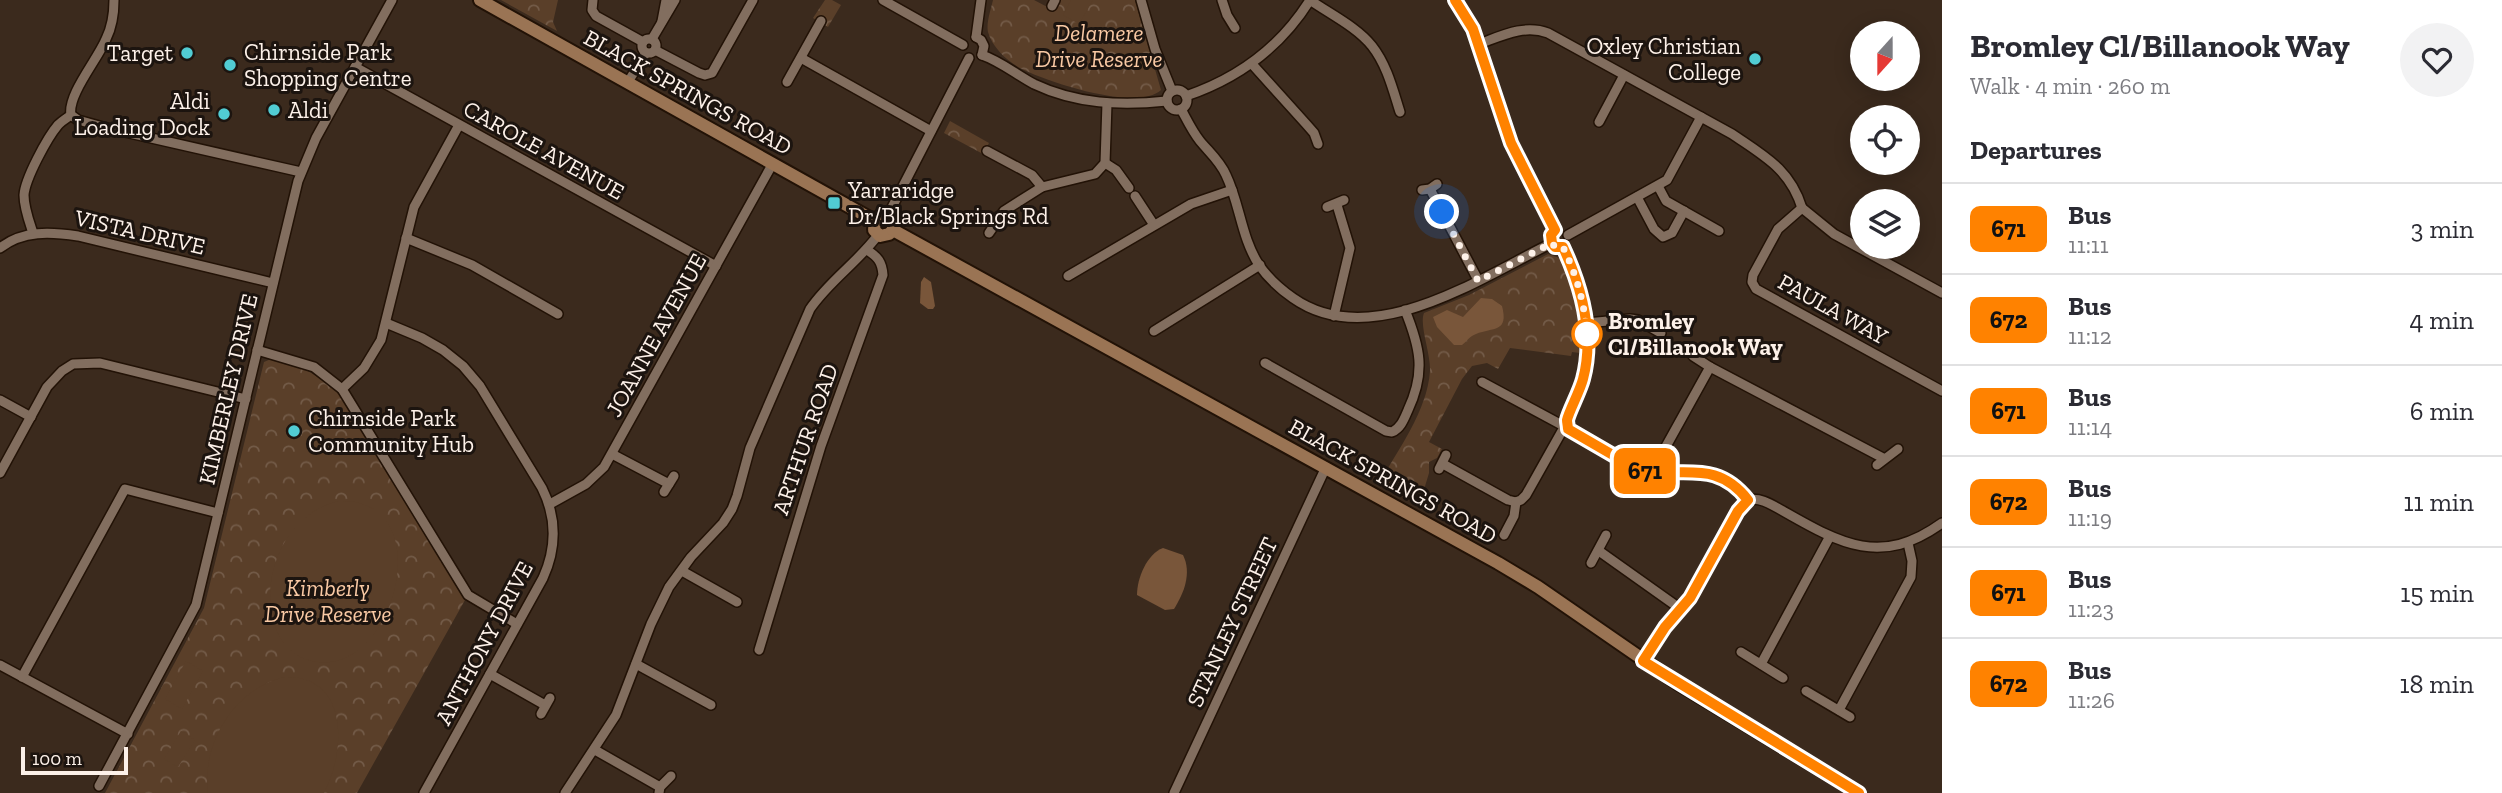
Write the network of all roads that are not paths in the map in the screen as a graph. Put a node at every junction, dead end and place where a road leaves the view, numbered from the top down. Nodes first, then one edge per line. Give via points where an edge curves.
1 (114, 0) edge
2 (392, 0) edge
3 (480, 0) edge
4 (593, 0) edge
5 (666, 0) edge
6 (675, 0) edge
7 (754, 0) edge
8 (883, 0) edge
9 (981, 0) edge
10 (1140, 0) edge
11 (1222, 0) edge
12 (1310, 0) edge
13 (1455, 0) edge
14 (662, 22) junction
15 (821, 22) dead end
16 (1235, 28) dead end
17 (976, 37) junction
18 (648, 41) junction
19 (1479, 44) junction
20 (962, 45) junction
21 (651, 51) junction
22 (982, 55) junction
23 (801, 58) junction
24 (970, 58) junction
25 (1252, 64) junction
26 (355, 67) junction
27 (1624, 75) junction
28 (628, 82) junction
29 (787, 82) dead end
30 (1172, 91) junction
31 (1186, 96) junction
32 (1167, 101) junction
33 (1107, 103) junction
34 (1181, 109) junction
35 (1401, 112) dead end
36 (71, 115) junction
37 (1701, 117) junction
38 (1599, 122) dead end
39 (459, 125) junction
40 (931, 131) junction
41 (1318, 144) dead end
42 (987, 151) dead end
43 (773, 163) junction
44 (1105, 163) junction
45 (301, 172) junction
46 (1658, 186) junction
47 (1042, 187) junction
48 (1430, 187) dead end
49 (1129, 188) dead end
50 (1232, 190) junction
51 (1135, 196) dead end
52 (1637, 197) junction
53 (1336, 204) dead end
54 (1802, 208) junction
55 (1684, 211) junction
56 (1154, 225) junction
57 (883, 226) junction
58 (1555, 230) junction
59 (1719, 230) dead end
60 (33, 233) junction
61 (989, 233) dead end
62 (1568, 235) junction
63 (406, 238) junction
64 (1552, 243) junction
65 (1563, 247) junction
66 (0, 248) edge
67 (867, 250) junction
68 (1259, 265) junction
69 (716, 266) junction
70 (1068, 276) dead end
71 (1478, 281) junction
72 (274, 283) junction
73 (1942, 293) edge
74 (1405, 310) junction
75 (558, 314) dead end
76 (1334, 316) junction
77 (386, 323) junction
78 (1587, 323) junction
79 (1154, 331) dead end
80 (1661, 333) dead end
81 (257, 351) junction
82 (1693, 356) dead end
83 (1265, 363) dead end
84 (1710, 368) junction
85 (1482, 382) dead end
86 (342, 389) junction
87 (1942, 391) edge
88 (246, 399) junction
89 (0, 400) edge
90 (31, 417) junction
91 (1564, 427) junction
92 (1898, 449) dead end
93 (612, 454) junction
94 (1443, 463) dead end
95 (1325, 467) junction
96 (1658, 472) junction
97 (0, 473) edge
98 (669, 484) dead end
99 (1748, 500) junction
100 (1516, 502) junction
101 (550, 504) junction
102 (218, 513) junction
103 (1942, 523) edge
104 (1504, 535) dead end
105 (1606, 535) dead end
106 (1829, 538) junction
107 (1908, 543) junction
108 (1599, 551) junction
109 (1591, 563) dead end
110 (682, 571) junction
111 (737, 602) dead end
112 (1682, 610) junction
113 (517, 624) junction
114 (759, 650) dead end
115 (1741, 652) dead end
116 (1643, 661) junction
117 (636, 664) junction
118 (1760, 664) junction
119 (0, 665) edge
120 (489, 674) junction
121 (22, 677) junction
122 (1783, 678) dead end
123 (1807, 691) dead end
124 (710, 705) dead end
125 (545, 706) dead end
126 (1839, 710) junction
127 (1850, 717) dead end
128 (128, 734) junction
129 (595, 750) junction
130 (671, 776) dead end
131 (99, 786) dead end
132 (659, 790) edge
133 (424, 793) edge
134 (565, 793) edge
135 (1174, 793) edge
136 (1859, 793) edge

1 - 36 street via 107,38 71,102
2 - 26 street, KIMBERLEY DRIVE
3 - 28 main road, BLACK SPRINGS ROAD
4 - 18 street via 596,16
5 - 14 street
6 - 14 street
7 - 21 street via 712,73 699,73
8 - 20 street
9 - 17 street
10 - 30 street
11 - 16 street
12 - 25 street via 1279,41
12 - 35 street via 1372,46 1388,73
13 - 19 street
14 - 18 street
15 - 23 street
17 - 20 street
17 - 22 street via 984,46
18 - 21 street via 656,44
19 - 27 street via 1517,31 1539,30
19 - 58 street via 1511,143
20 - 24 street
21 - 28 street
22 - 24 street
22 - 33 street via 1051,91
23 - 29 street
23 - 40 street
24 - 40 street
25 - 31 street
25 - 41 street via 1314,133
26 - 39 street, CAROLE AVENUE
26 - 45 street, KIMBERLEY DRIVE
27 - 37 street
27 - 38 street
28 - 43 main road, BLACK SPRINGS ROAD
30 - 31 street
30 - 32 street
31 - 34 street
32 - 33 street
32 - 34 street via 1172,109
33 - 44 street
34 - 50 street via 1195,135 1220,163
36 - 45 street via 103,127
36 - 60 street via 58,124 26,186 25,206
37 - 46 street via 1672,172
37 - 54 street via 1780,167
39 - 63 street via 414,207
39 - 69 street, CAROLE AVENUE
40 - 57 street
42 - 47 street via 1032,175
43 - 57 main road, BLACK SPRINGS ROAD
43 - 69 street, JOANNE AVENUE
44 - 47 street via 1095,174
44 - 49 street
45 - 72 street, KIMBERLEY DRIVE
46 - 52 street
46 - 55 street via 1666,201
47 - 61 street via 1004,211
48 - 71 street
50 - 56 street via 1191,204
50 - 68 street
51 - 56 street
52 - 55 street via 1663,237 1672,233
52 - 62 street
53 - 76 street via 1350,248
54 - 73 street via 1834,234
54 - 87 street, PAULA WAY via 1778,229 1753,275 1756,289
55 - 59 street
56 - 70 street
57 - 67 street
57 - 95 main road, BLACK SPRINGS ROAD
58 - 62 street via 1563,229
58 - 64 street
60 - 66 street, VISTA DRIVE
60 - 72 street, VISTA DRIVE via 79,236
62 - 65 street
63 - 75 street via 472,265
63 - 77 street
64 - 65 street
64 - 71 street
65 - 78 street
67 - 110 street via 822,291 810,309 750,448 732,509
67 - 114 street, ARTHUR ROAD via 882,264 883,275 821,446
68 - 76 street via 1298,301
68 - 79 street
69 - 93 street, JOANNE AVENUE
71 - 74 street
72 - 81 street, KIMBERLEY DRIVE
74 - 76 street via 1370,318
74 - 83 street via 1418,347 1419,372 1412,402 1402,424 1392,432
77 - 86 street via 374,355
77 - 101 street, ANTHONY DRIVE via 422,338 463,366 480,386
78 - 80 street via 1638,320
78 - 91 street via 1584,375
81 - 86 street via 314,367
81 - 88 street, KIMBERLEY DRIVE
82 - 84 street
84 - 92 street via 1880,462
84 - 96 street via 1659,459
85 - 91 street
86 - 113 street via 468,596
88 - 90 street via 86,362 73,364 54,378
88 - 102 street, KIMBERLEY DRIVE
89 - 90 street
90 - 97 street
91 - 96 street via 1637,469
91 - 100 street via 1525,495
93 - 98 street
93 - 101 street, JOANNE AVENUE via 597,475
94 - 100 street
95 - 116 main road, BLACK SPRINGS ROAD via 1528,581
95 - 135 street, STANLEY STREET
96 - 99 street via 1713,475 1738,486
99 - 106 street via 1761,500
99 - 112 street
100 - 104 street
101 - 113 street, ANTHONY DRIVE via 552,556
102 - 121 street via 125,489
102 - 128 street, KIMBERLEY DRIVE via 197,605
103 - 107 street
105 - 108 street
106 - 107 street via 1867,547
106 - 118 street
107 - 126 street via 1911,577
108 - 109 street
108 - 112 street
110 - 111 street
110 - 117 street via 660,603
112 - 116 street
113 - 120 street, ANTHONY DRIVE
115 - 118 street
116 - 136 main road, BLACK SPRINGS ROAD
117 - 124 street
117 - 129 street via 624,698
118 - 122 street
119 - 121 street
120 - 125 street
120 - 133 street, ANTHONY DRIVE
121 - 128 street
123 - 126 street
126 - 127 street
128 - 131 street, KIMBERLEY DRIVE
129 - 132 street
129 - 134 street
130 - 132 street

